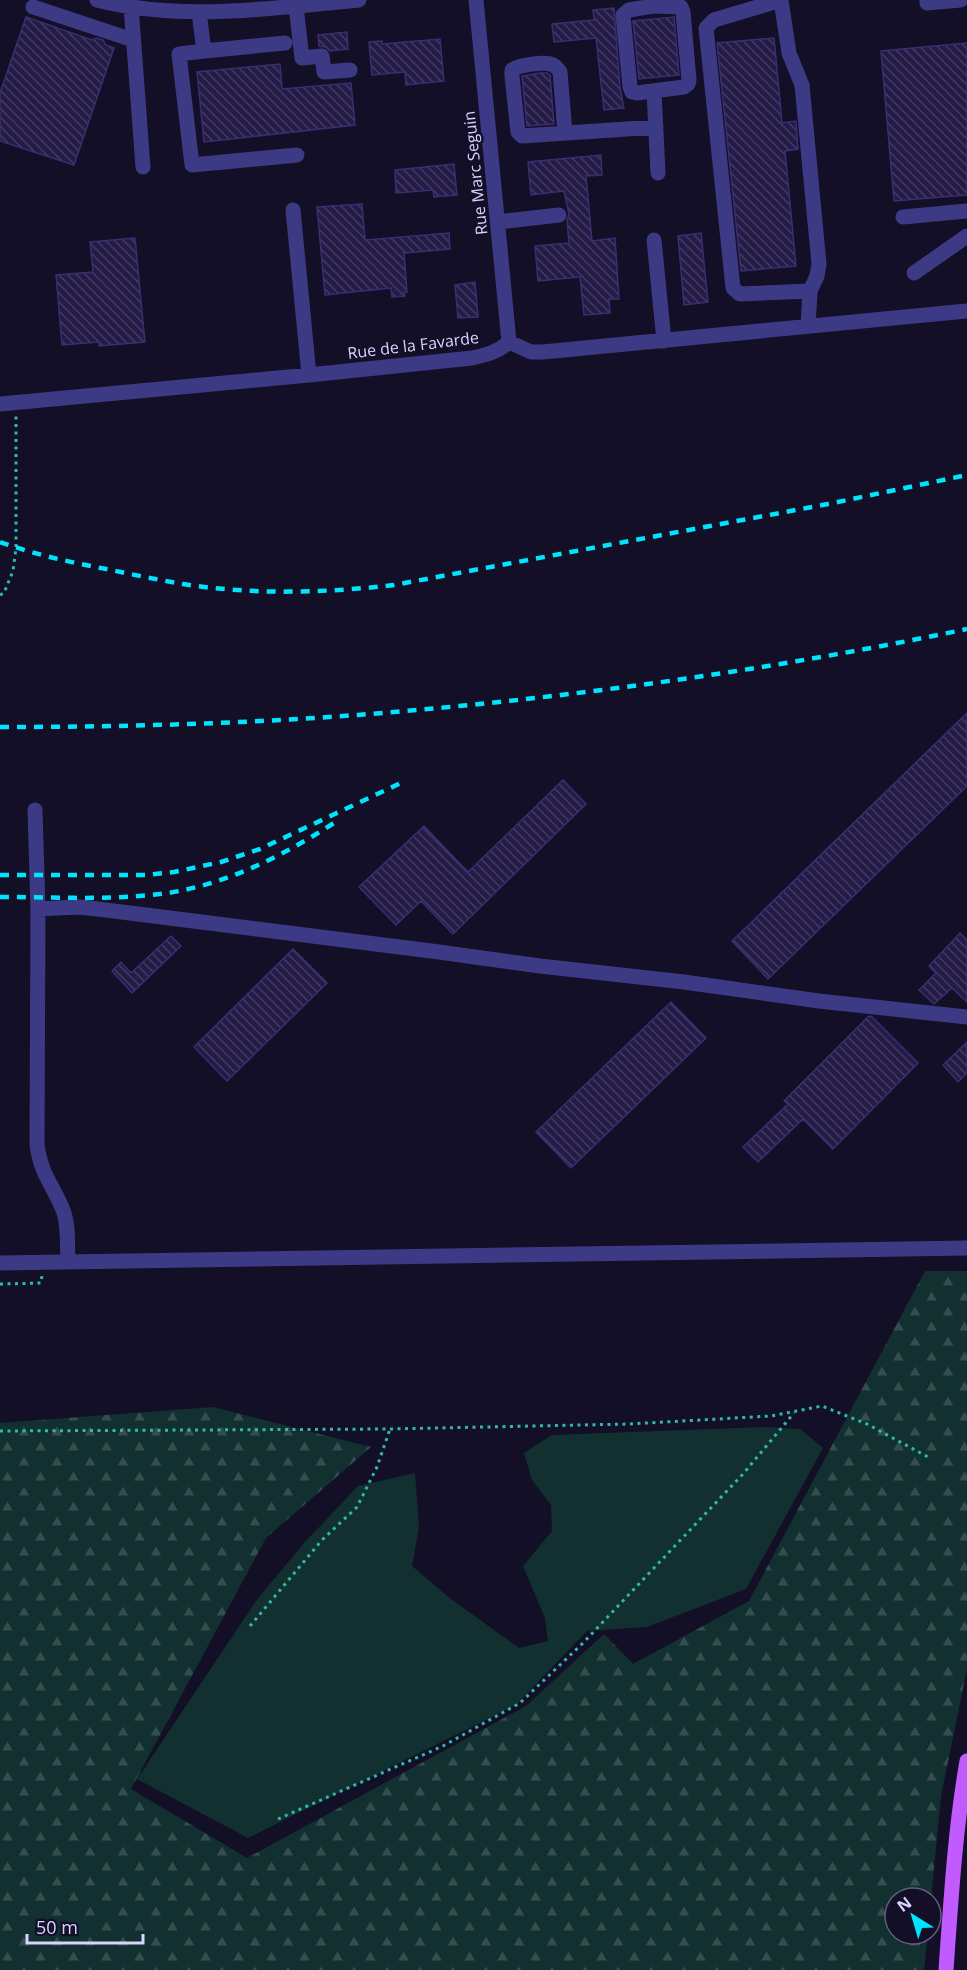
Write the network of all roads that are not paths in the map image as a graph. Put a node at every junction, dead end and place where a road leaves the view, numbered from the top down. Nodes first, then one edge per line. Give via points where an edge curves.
1 (97, 0) edge
2 (359, 0) edge
3 (476, 0) edge
4 (781, 0) edge
5 (927, 0) edge
6 (961, 0) edge
7 (653, 3) edge
8 (256, 5) edge
9 (131, 6) junction
10 (296, 6) junction
11 (33, 7) dead end
12 (199, 12) junction
13 (134, 40) junction
14 (285, 43) dead end
15 (204, 51) junction
16 (350, 70) dead end
17 (654, 91) junction
18 (656, 128) junction
19 (565, 132) junction
20 (297, 155) dead end
21 (143, 167) dead end
22 (658, 173) dead end
23 (294, 210) dead end
24 (967, 211) edge
25 (559, 215) dead end
26 (903, 217) dead end
27 (498, 222) junction
28 (967, 236) edge
29 (654, 240) dead end
30 (914, 273) dead end
31 (810, 291) junction
32 (967, 311) edge
33 (808, 326) junction
34 (664, 340) junction
35 (510, 342) junction
36 (309, 375) junction
37 (0, 404) edge
38 (35, 810) dead end
39 (38, 909) junction
40 (967, 1017) edge
41 (967, 1248) edge
42 (68, 1262) junction
43 (0, 1263) edge
44 (967, 1761) edge
45 (946, 1970) edge

1 - 9 street
2 - 10 street
3 - 27 street, Rue Marc Seguin
4 - 31 street via 789,53 802,85 819,264
4 - 31 street via 714,20 706,28 733,288 740,294
5 - 6 street
7 - 17 street via 629,10 623,20 632,92
7 - 17 street via 681,7 689,80 684,87
8 - 10 street
8 - 12 street via 226,13
9 - 12 street
9 - 13 street
10 - 16 street via 302,58 322,56 324,72
11 - 13 street
12 - 15 street
13 - 21 street
14 - 15 street
15 - 20 street via 179,54 192,165
17 - 18 street
18 - 19 street
18 - 22 street
19 - 19 street via 519,134 512,76 517,66 556,66 560,72
23 - 36 street
24 - 26 street
25 - 27 street
27 - 35 street, Rue Marc Seguin
28 - 30 street
29 - 34 street
31 - 33 street
32 - 33 street
33 - 34 street
34 - 35 street via 543,352 531,352
35 - 36 street, Rue de la Favarde via 472,358
36 - 37 street, Rue de la Favarde
38 - 39 street
39 - 40 street via 106,910
39 - 42 street via 37,1145 44,1173 64,1213
41 - 42 street
42 - 43 street
44 - 45 main road

